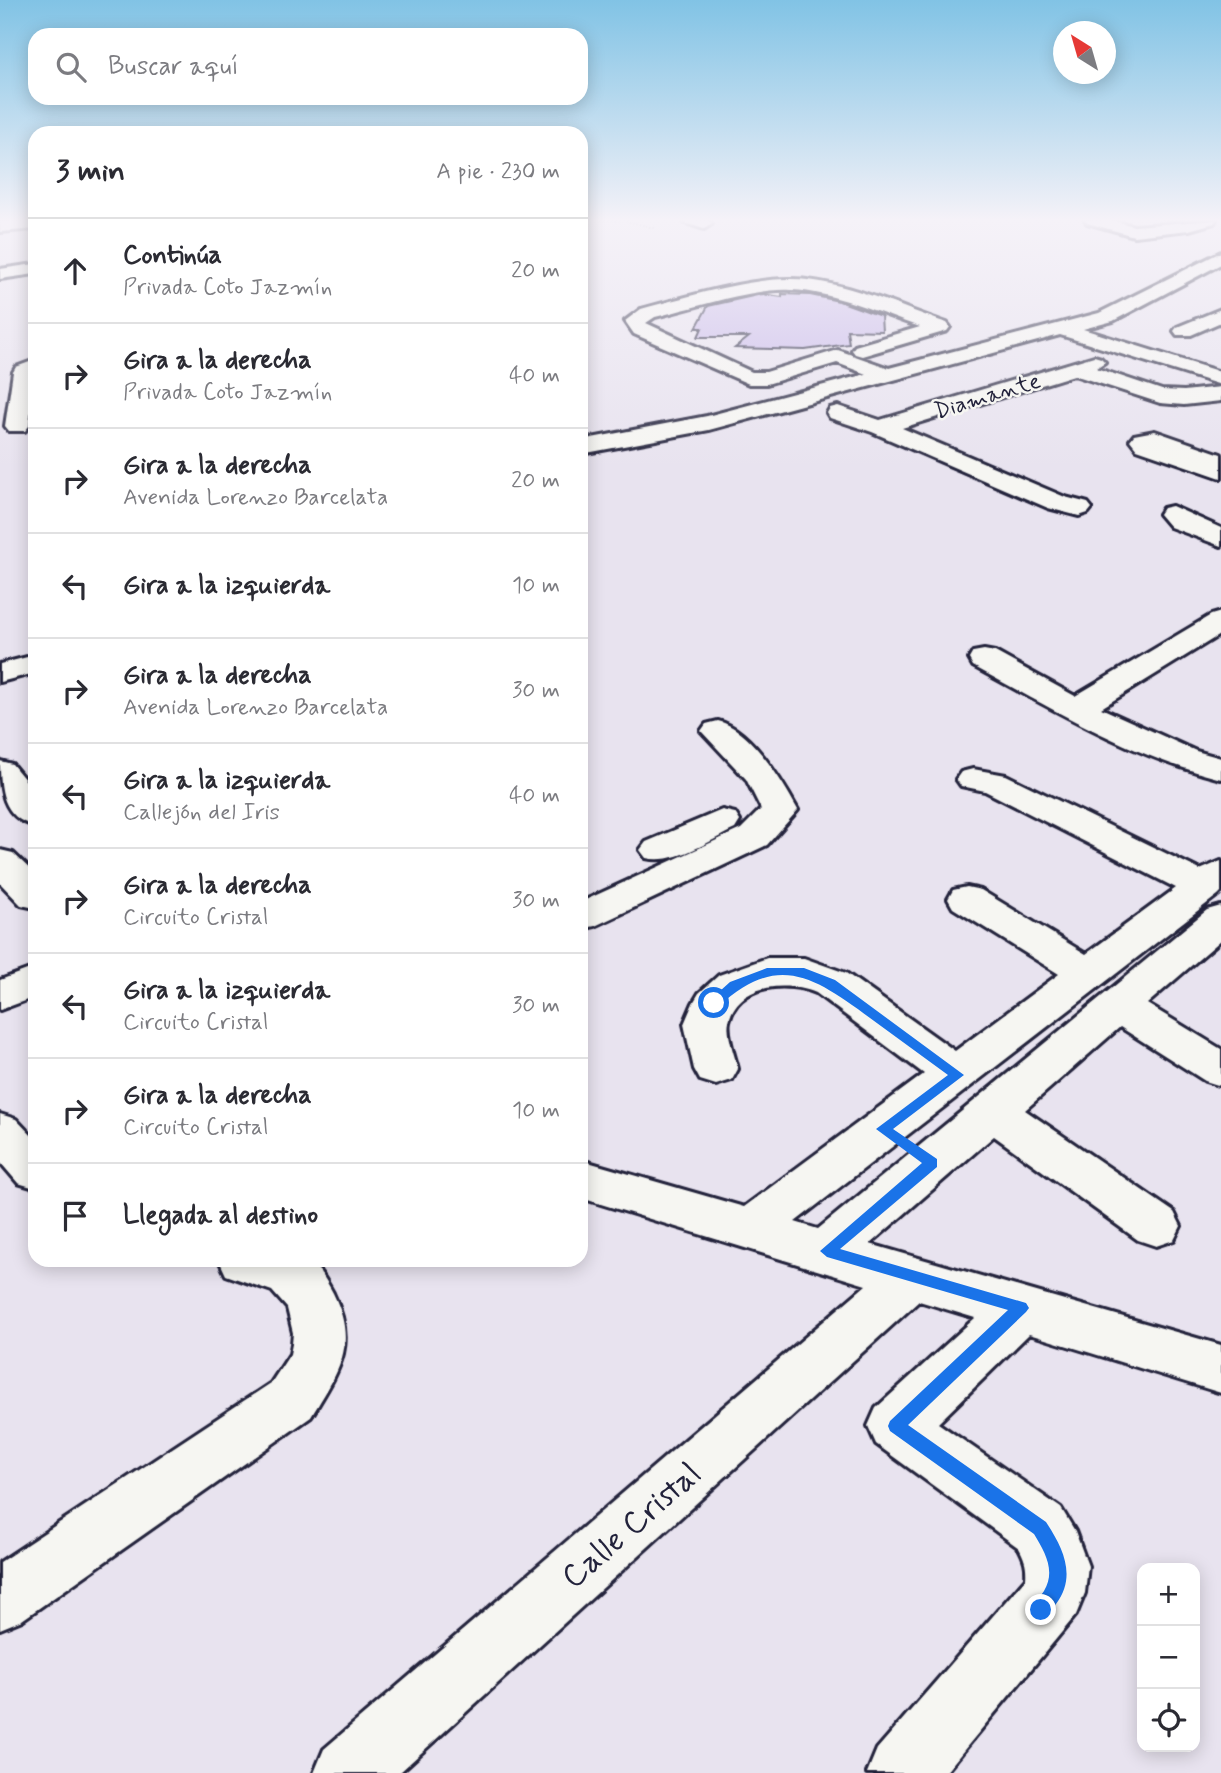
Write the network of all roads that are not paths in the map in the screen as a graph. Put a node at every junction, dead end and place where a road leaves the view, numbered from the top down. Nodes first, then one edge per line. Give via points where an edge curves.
1 (692, 303) edge
2 (868, 303) edge
3 (1150, 303) edge
4 (1221, 315) edge
5 (1062, 329) junction
6 (1108, 330) junction
7 (1184, 331) dead end
8 (1039, 335) junction
9 (1154, 345) junction
10 (1133, 351) junction
11 (1221, 367) edge
12 (909, 369) junction
13 (28, 370) edge
14 (887, 375) junction
15 (1221, 380) edge
16 (1198, 395) junction
17 (1221, 406) edge
18 (838, 413) dead end
19 (880, 427) junction
20 (11, 434) edge
21 (588, 446) edge
22 (1221, 462) edge
23 (1221, 471) edge
24 (1079, 508) dead end
25 (1172, 514) dead end
26 (1221, 538) edge
27 (1221, 621) edge
28 (984, 659) dead end
29 (28, 666) edge
30 (0, 673) edge
31 (1076, 709) junction
32 (718, 731) dead end
33 (1184, 758) junction
34 (1221, 769) edge
35 (0, 771) edge
36 (974, 779) dead end
37 (1221, 782) edge
38 (28, 806) edge
39 (722, 821) dead end
40 (0, 861) edge
41 (588, 883) edge
42 (28, 889) edge
43 (1215, 893) edge
44 (967, 899) dead end
45 (588, 914) edge
46 (28, 955) edge
47 (0, 967) edge
48 (1090, 975) junction
49 (28, 984) edge
50 (0, 996) edge
51 (1119, 1007) junction
52 (716, 1069) dead end
53 (1221, 1070) edge
54 (957, 1075) junction
55 (994, 1112) junction
56 (883, 1129) junction
57 (0, 1131) edge
58 (28, 1162) edge
59 (932, 1163) junction
60 (588, 1181) edge
61 (1156, 1226) dead end
62 (751, 1229) junction
63 (827, 1251) junction
64 (264, 1267) edge
65 (912, 1276) junction
66 (1021, 1308) junction
67 (1221, 1369) edge
68 (0, 1598) edge
69 (348, 1773) edge
70 (901, 1773) edge

1 - 14 street via 648,313 635,321 641,330 749,378 838,356
2 - 12 street via 940,327 862,350
3 - 6 street
4 - 7 street
5 - 6 street
5 - 6 street via 1085,323
5 - 8 street
6 - 8 street
6 - 9 street
6 - 10 street
8 - 12 street
9 - 10 street
9 - 11 street
10 - 15 street
12 - 14 street
13 - 20 street
14 - 21 street via 709,423
15 - 16 street via 1201,387
16 - 17 street
16 - 19 street, Diamante via 1160,396 1084,365
18 - 19 street, Diamante
19 - 24 street, Diamante via 1057,503
22 - 23 street via 1155,438 1142,440
25 - 26 street
27 - 31 street
28 - 31 street
29 - 30 street
31 - 33 street
32 - 45 street via 761,774 780,810 754,837
33 - 34 street
33 - 37 street
35 - 38 street
36 - 43 street via 994,782
39 - 41 street
40 - 42 street
43 - 48 street
43 - 51 street
44 - 48 street
46 - 47 street
48 - 54 street
49 - 50 street
51 - 53 street
51 - 55 street
52 - 54 street via 705,1024 714,1003 734,985 767,972 804,972 831,983
54 - 56 street
55 - 59 street
55 - 61 street
56 - 59 street
56 - 62 street
57 - 58 street
59 - 63 street
60 - 62 street
62 - 63 street
63 - 65 street
64 - 68 street via 292,1277 310,1299 321,1324 314,1362 291,1400
65 - 66 street
65 - 69 street, Calle Cristal
66 - 67 street
66 - 70 street via 896,1426 1040,1528 1059,1569 1054,1593

